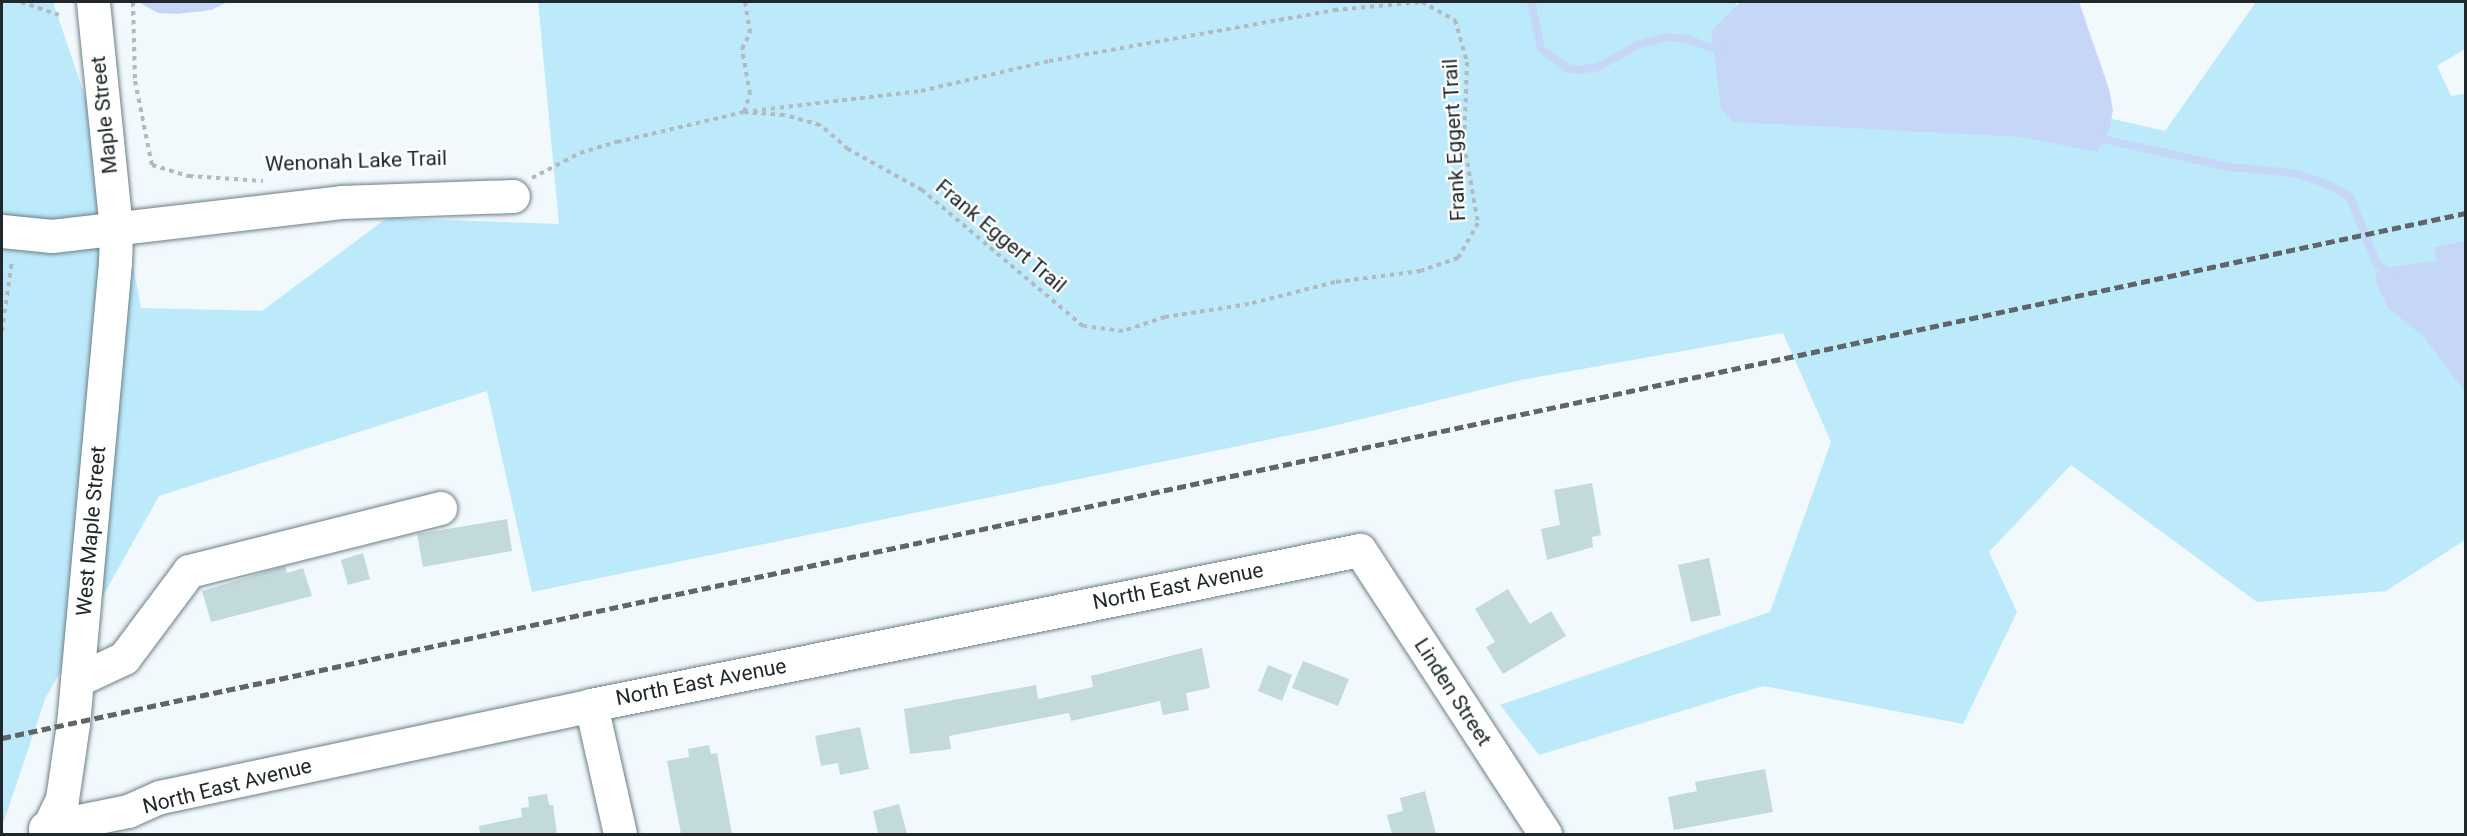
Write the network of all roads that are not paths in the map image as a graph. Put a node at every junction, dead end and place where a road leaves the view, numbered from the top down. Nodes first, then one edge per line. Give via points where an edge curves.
1 (93, 2) edge
2 (519, 189) road end
3 (116, 229) junction
4 (7, 244) edge
5 (440, 508) dead end
6 (1360, 550) joint
7 (77, 680) junction
8 (591, 705) junction
9 (45, 831) edge
10 (620, 834) edge
11 (1545, 834) edge

1 - 3 street, Maple Street
2 - 3 street via 341,202
3 - 4 street
3 - 7 street, West Maple Street
5 - 7 street via 189,571 124,658
6 - 8 street, North East Avenue
6 - 11 street, Linden Street
7 - 9 street, West Maple Street via 62,799
8 - 9 street, North East Avenue via 160,797 128,811
8 - 10 street

